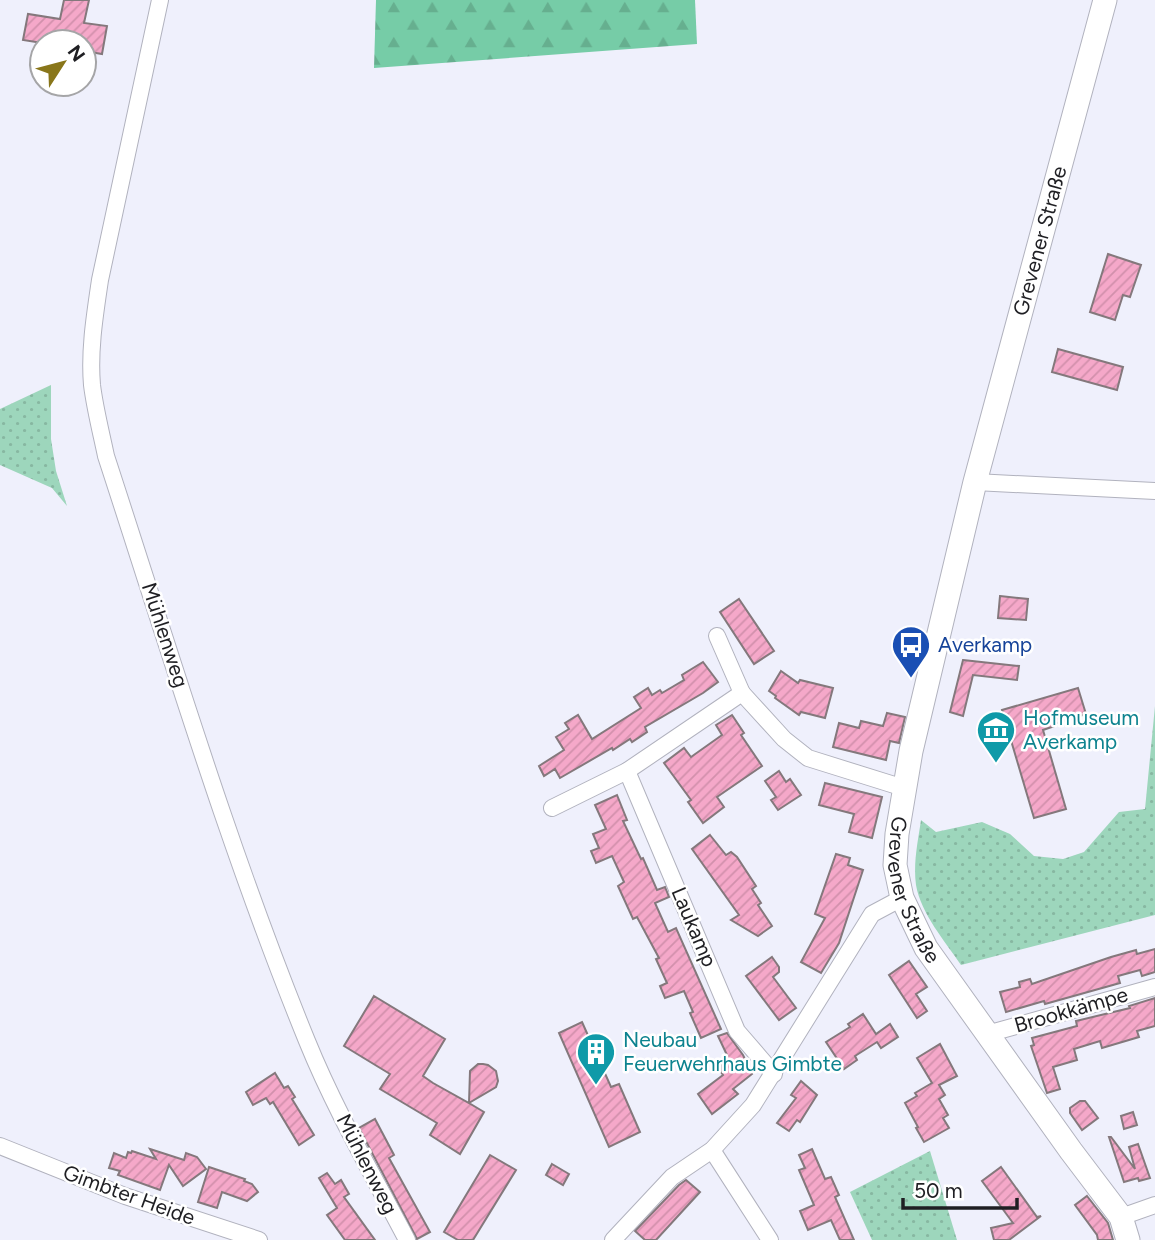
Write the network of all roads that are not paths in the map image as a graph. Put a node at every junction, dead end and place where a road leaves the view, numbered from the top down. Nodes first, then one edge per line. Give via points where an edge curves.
1 (160, 0) edge
2 (1105, 0) edge
3 (975, 482) junction
4 (1155, 491) edge
5 (717, 636) dead end
6 (742, 692) junction
7 (627, 771) junction
8 (904, 788) junction
9 (552, 808) dead end
10 (902, 898) junction
11 (1155, 987) edge
12 (988, 1034) junction
13 (774, 1074) junction
14 (0, 1146) edge
15 (712, 1150) junction
16 (1155, 1205) edge
17 (1121, 1217) junction
18 (620, 1237) edge
19 (258, 1240) edge
20 (407, 1240) edge
21 (770, 1240) edge
22 (1128, 1240) edge

1 - 20 street, Mühlenweg via 93,322 96,411 106,456 248,889 308,1044
2 - 3 street, Grevener Straße
3 - 4 street
3 - 8 street, Grevener Straße
5 - 6 street
6 - 7 street
6 - 8 street via 783,739 807,758
7 - 9 street
7 - 13 street, Laukamp via 737,1031
8 - 10 street, Grevener Straße via 895,865
10 - 12 street, Grevener Straße via 926,948
10 - 13 street via 872,914
11 - 12 street, Brookkämpe
12 - 17 street, Grevener Straße
13 - 15 street
14 - 19 street, Gimbter Heide via 125,1196
15 - 18 street via 672,1177
15 - 21 street
16 - 17 street
17 - 22 street, Grevener Straße

